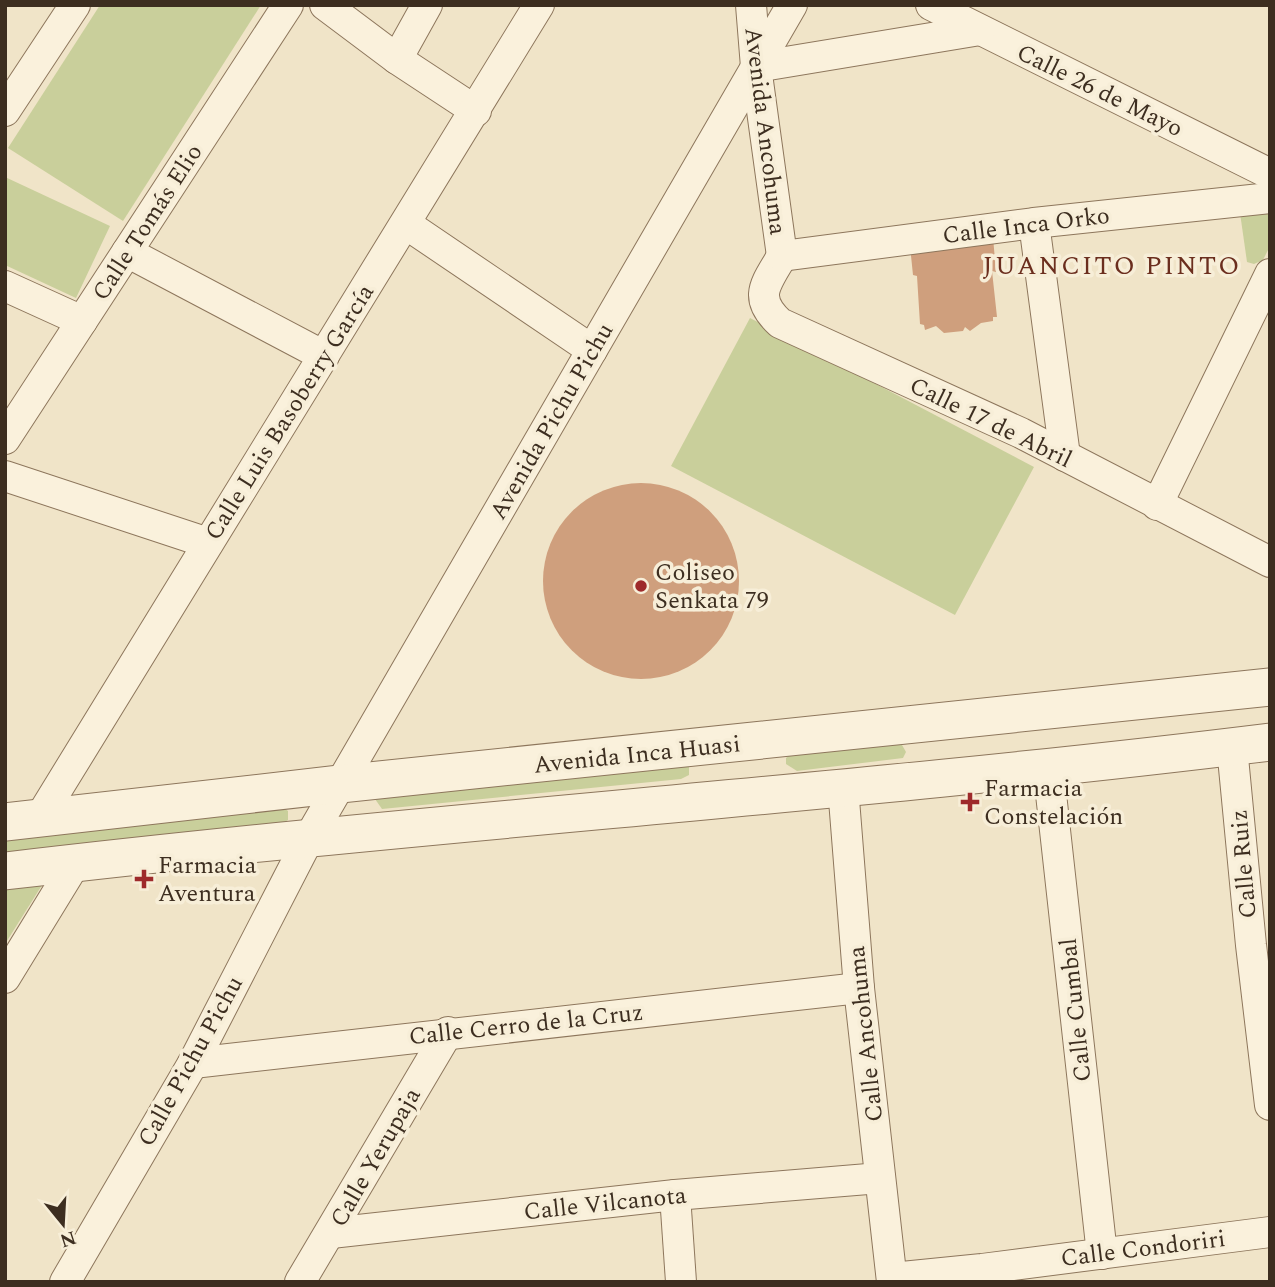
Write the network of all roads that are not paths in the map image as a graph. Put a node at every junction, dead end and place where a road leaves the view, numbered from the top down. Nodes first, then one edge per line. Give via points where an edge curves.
1 (75, 5) edge
2 (288, 5) edge
3 (325, 5) edge
4 (426, 5) edge
5 (539, 5) edge
6 (751, 5) edge
7 (792, 5) edge
8 (931, 5) edge
9 (980, 30) junction
10 (397, 59) junction
11 (756, 67) junction
12 (5, 111) edge
13 (476, 111) junction
14 (1270, 174) edge
15 (1270, 198) edge
16 (1034, 223) junction
17 (406, 224) junction
18 (127, 252) junction
19 (782, 256) junction
20 (1270, 274) edge
21 (5, 286) edge
22 (82, 321) junction
23 (592, 350) junction
24 (324, 356) junction
25 (5, 439) edge
26 (1065, 456) junction
27 (5, 476) edge
28 (1157, 505) junction
29 (208, 543) junction
30 (1270, 562) edge
31 (1270, 687) edge
32 (960, 721) junction
33 (1270, 742) edge
34 (734, 744) junction
35 (1232, 747) junction
36 (1048, 767) junction
37 (964, 775) junction
38 (340, 784) junction
39 (844, 787) junction
40 (744, 796) junction
41 (22, 821) edge
42 (309, 838) junction
43 (76, 862) junction
44 (5, 871) edge
45 (1260, 944) edge
46 (5, 978) edge
47 (859, 988) junction
48 (448, 1032) junction
49 (193, 1063) junction
50 (1270, 1105) edge
51 (880, 1178) junction
52 (675, 1195) junction
53 (1270, 1232) edge
54 (331, 1233) junction
55 (1102, 1254) junction
56 (994, 1275) edge
57 (892, 1280) edge
58 (65, 1282) edge
59 (300, 1282) edge
60 (681, 1282) edge

1 - 12 street
2 - 18 street, Calle Tomás Elio
3 - 10 street
4 - 10 street
5 - 13 street, Calle Luis Basoberry García
6 - 11 street, Avenida Ancohuma
7 - 11 street, Avenida Pichu Pichu
8 - 9 street, Calle 26 de Mayo
9 - 11 street
9 - 14 street, Calle 26 de Mayo
10 - 13 street
11 - 19 street, Avenida Ancohuma
11 - 23 street, Avenida Pichu Pichu
13 - 17 street, Calle Luis Basoberry García
15 - 16 street, Calle Inca Orko
16 - 19 street, Calle Inca Orko
16 - 26 street
17 - 23 street
17 - 24 street, Calle Luis Basoberry García
18 - 22 street, Calle Tomás Elio
18 - 24 street
19 - 26 street, Calle 17 de Abril via 764,286 763,300 780,323
20 - 28 street
21 - 22 street
22 - 25 street, Calle Tomás Elio
23 - 38 street, Avenida Pichu Pichu
24 - 29 street, Calle Luis Basoberry García
26 - 28 street, Calle 17 de Abril
27 - 29 street
28 - 30 street, Calle 17 de Abril
29 - 41 street, Calle Luis Basoberry García
31 - 32 street, Avenida Inca Huasi
32 - 34 street, Avenida Inca Huasi
32 - 37 street
33 - 35 street, Avenida Inca Huasi
34 - 38 street, Avenida Inca Huasi
34 - 40 street
35 - 36 street, Avenida Inca Huasi
35 - 45 street, Calle Ruiz
36 - 37 street, Avenida Inca Huasi
36 - 55 street, Calle Cumbal
37 - 39 street, Avenida Inca Huasi
38 - 41 street, Avenida Inca Huasi
38 - 42 street, Avenida Pichu Pichu
39 - 40 street, Avenida Inca Huasi
39 - 47 street, Calle Ancohuma
40 - 42 street, Avenida Inca Huasi
42 - 43 street, Avenida Inca Huasi
42 - 49 street, Calle Pichu Pichu
43 - 44 street, Avenida Inca Huasi
43 - 46 street
45 - 50 street, Calle Ruiz
47 - 48 street, Calle Cerro de la Cruz
47 - 51 street, Calle Ancohuma
48 - 49 street, Calle Cerro de la Cruz
48 - 54 street, Calle Yerupaja
49 - 58 street, Calle Pichu Pichu
51 - 52 street, Calle Vilcanota
51 - 57 street, Calle Ancohuma
52 - 54 street, Calle Vilcanota
52 - 60 street
53 - 55 street, Calle Condoriri
54 - 59 street, Calle Yerupaja
55 - 56 street, Calle Condoriri
56 - 57 street, Calle Condoriri

